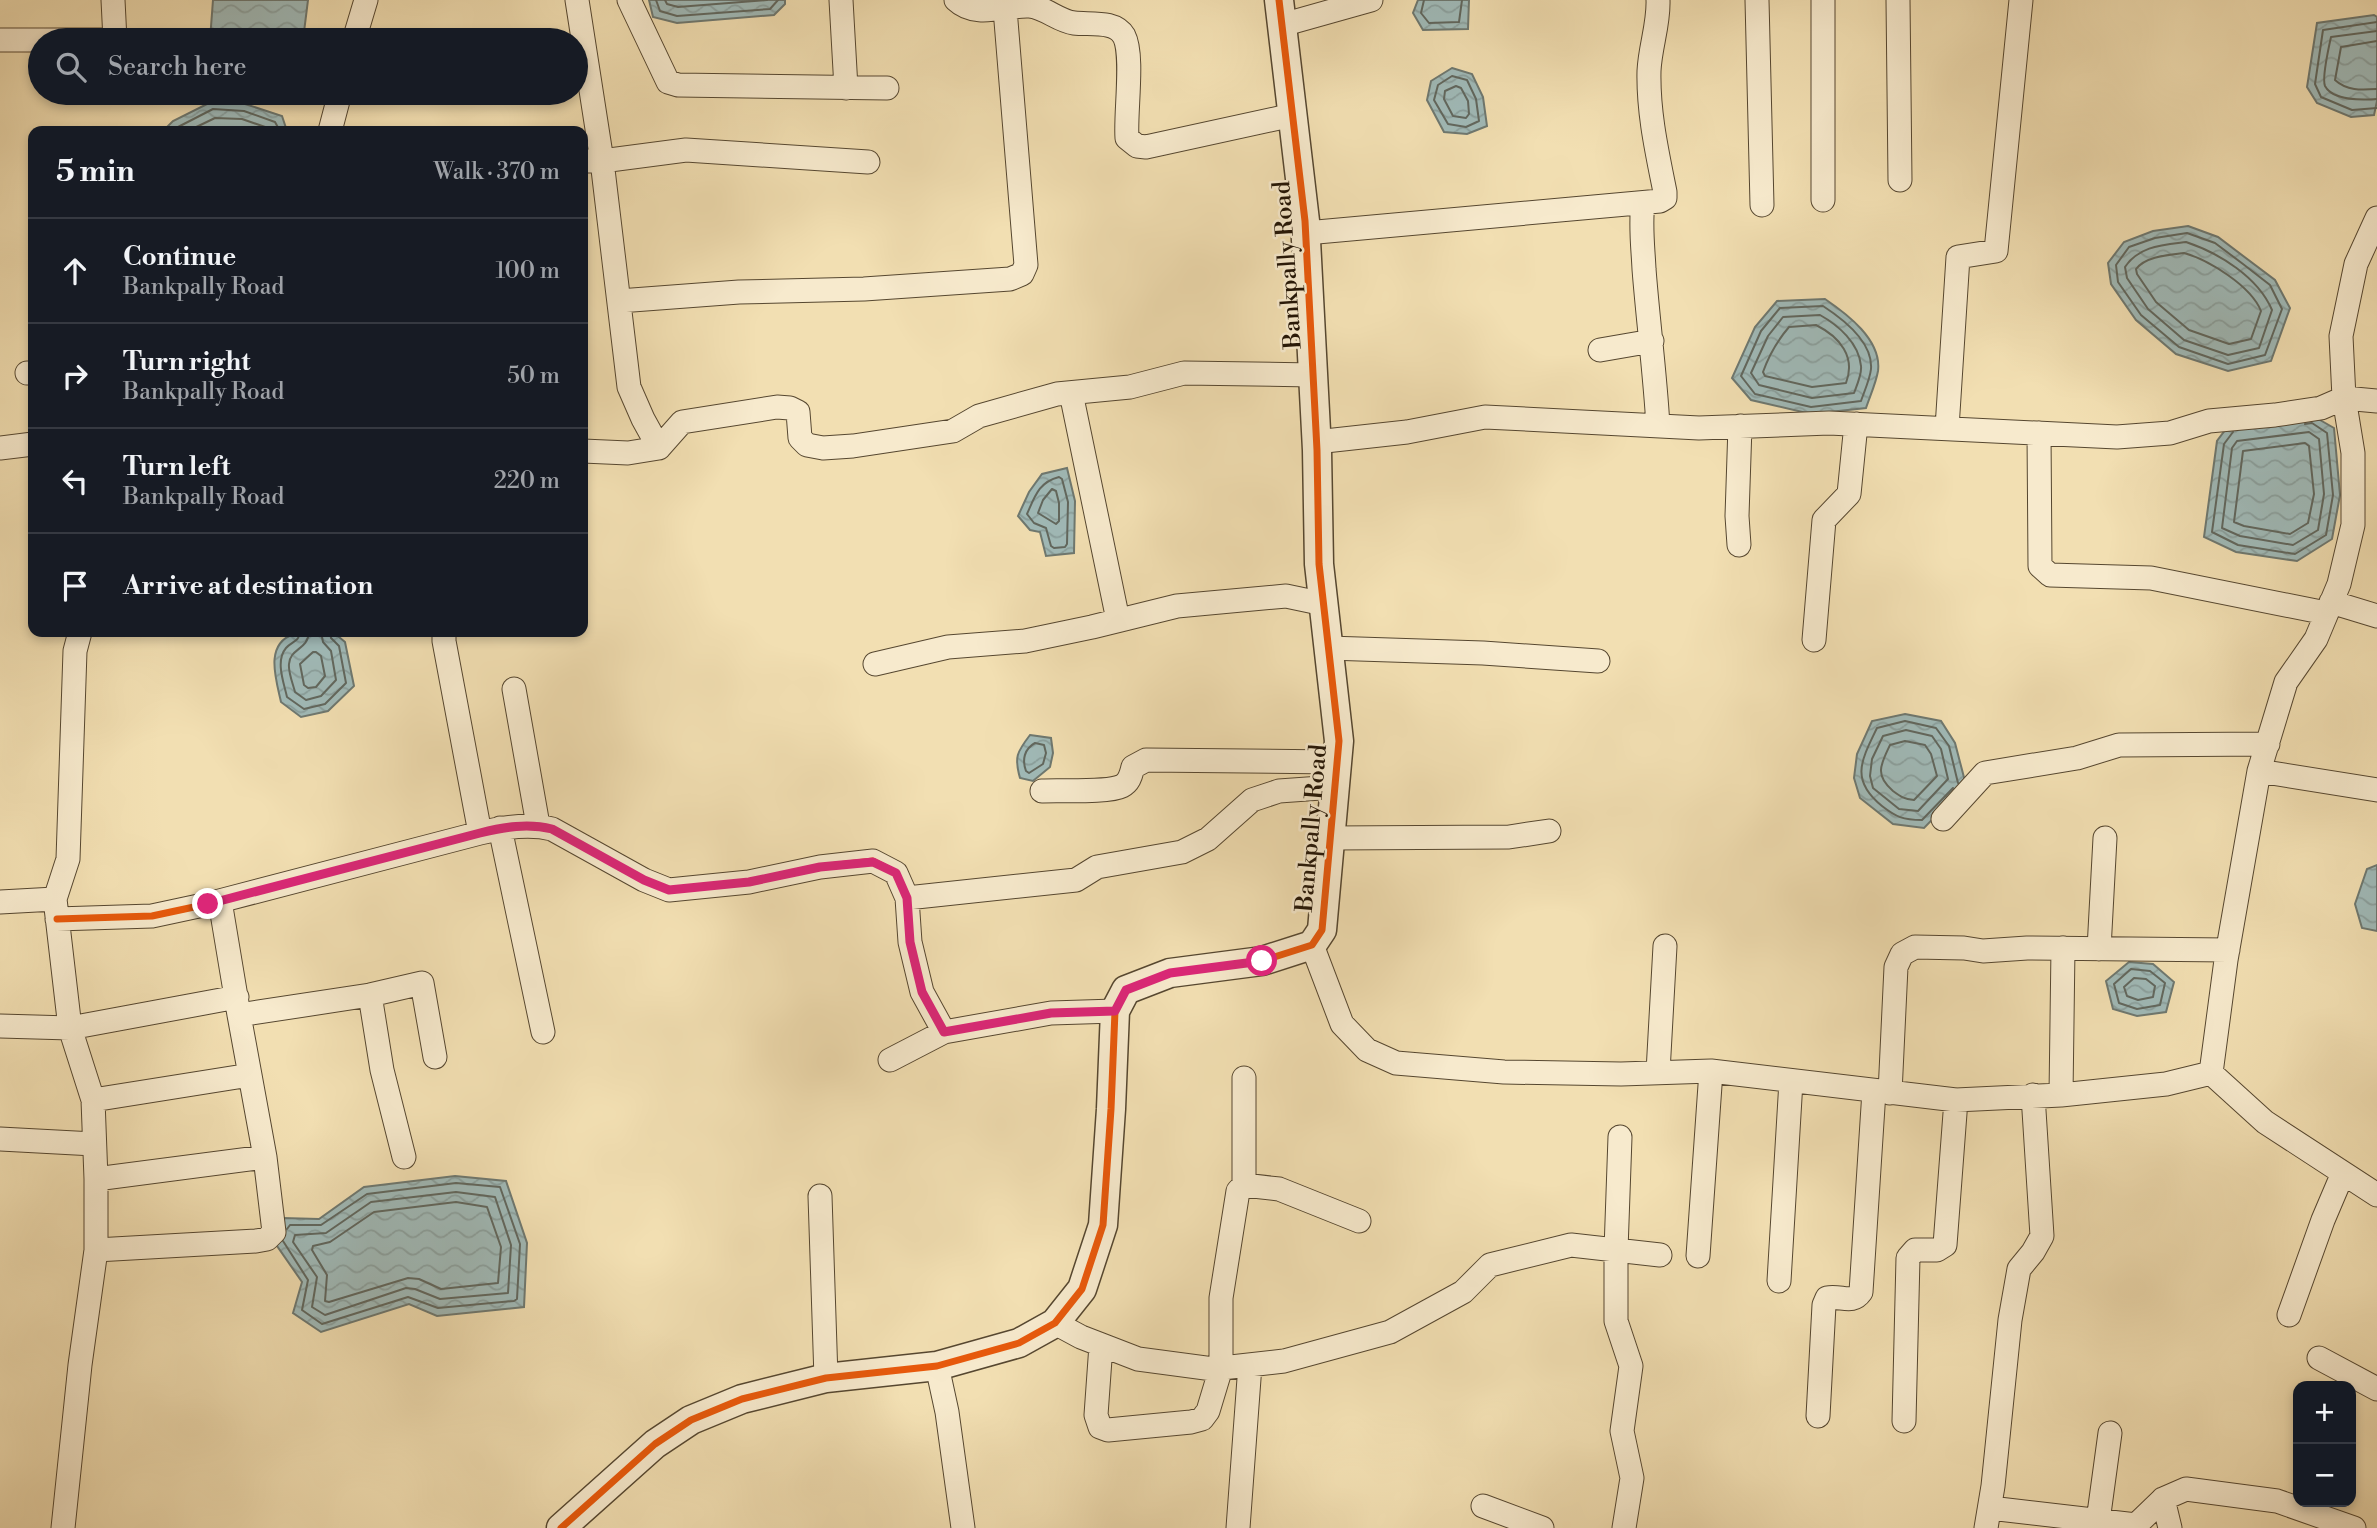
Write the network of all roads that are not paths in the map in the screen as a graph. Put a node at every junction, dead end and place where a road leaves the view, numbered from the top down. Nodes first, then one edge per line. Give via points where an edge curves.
1 (113, 0) edge
2 (366, 0) edge
3 (577, 0) edge
4 (629, 0) edge
5 (841, 0) edge
6 (956, 0) edge
7 (1371, 0) edge
8 (1658, 0) edge
9 (1757, 0) edge
10 (1823, 0) edge
11 (1898, 0) edge
12 (2021, 0) edge
13 (1040, 5) edge
14 (1005, 9) junction
15 (1281, 13) edge
16 (114, 28) edge
17 (358, 28) edge
18 (580, 28) edge
19 (0, 40) edge
20 (28, 40) edge
21 (846, 88) junction
22 (887, 88) dead end
23 (337, 105) edge
24 (587, 105) edge
25 (1293, 115) junction
26 (331, 126) edge
27 (592, 161) edge
28 (868, 162) dead end
29 (1900, 180) dead end
30 (1823, 200) dead end
31 (1643, 203) junction
32 (1762, 205) dead end
33 (2377, 218) edge
34 (1306, 233) junction
35 (620, 301) junction
36 (1652, 341) junction
37 (1600, 350) dead end
38 (1313, 375) junction
39 (1071, 393) junction
40 (2344, 398) junction
41 (2377, 401) edge
42 (1856, 424) junction
43 (1658, 426) junction
44 (1740, 426) junction
45 (1947, 428) junction
46 (2039, 433) junction
47 (1316, 442) junction
48 (28, 445) edge
49 (0, 448) edge
50 (659, 448) junction
51 (588, 451) edge
52 (1739, 545) dead end
53 (1324, 604) junction
54 (2329, 608) junction
55 (2377, 616) edge
56 (1118, 620) junction
57 (79, 637) edge
58 (444, 637) edge
59 (1814, 640) dead end
60 (1328, 648) junction
61 (1598, 661) dead end
62 (875, 664) dead end
63 (514, 690) dead end
64 (2268, 744) junction
65 (2259, 771) junction
66 (1336, 774) junction
67 (2377, 790) edge
68 (1042, 791) dead end
69 (1943, 819) dead end
70 (538, 825) junction
71 (490, 830) junction
72 (1549, 831) dead end
73 (1331, 838) junction
74 (2105, 838) dead end
75 (907, 898) junction
76 (220, 901) junction
77 (0, 902) edge
78 (56, 909) junction
79 (1312, 945) junction
80 (1665, 946) dead end
81 (2063, 948) junction
82 (2099, 949) junction
83 (2228, 950) junction
84 (370, 995) junction
85 (238, 1006) junction
86 (1115, 1011) junction
87 (0, 1026) edge
88 (70, 1028) junction
89 (543, 1031) dead end
90 (944, 1032) junction
91 (435, 1057) dead end
92 (890, 1060) dead end
93 (1712, 1071) junction
94 (1658, 1072) junction
95 (2211, 1073) junction
96 (250, 1074) junction
97 (1244, 1078) dead end
98 (1791, 1081) junction
99 (1882, 1092) junction
100 (2034, 1095) junction
101 (2061, 1095) junction
102 (93, 1100) junction
103 (1956, 1100) junction
104 (1620, 1137) dead end
105 (0, 1139) edge
106 (94, 1144) junction
107 (265, 1157) junction
108 (404, 1157) dead end
109 (2343, 1173) junction
110 (96, 1179) junction
111 (1244, 1185) junction
112 (2377, 1195) edge
113 (820, 1196) dead end
114 (1359, 1221) dead end
115 (96, 1250) junction
116 (1616, 1250) junction
117 (1660, 1255) dead end
118 (1698, 1256) dead end
119 (1779, 1280) dead end
120 (2289, 1315) dead end
121 (1055, 1323) junction
122 (1101, 1345) junction
123 (2319, 1358) dead end
124 (1250, 1365) junction
125 (937, 1366) junction
126 (1221, 1368) junction
127 (826, 1378) junction
128 (2377, 1389) edge
129 (1818, 1416) dead end
130 (1904, 1420) dead end
131 (2110, 1433) dead end
132 (2163, 1499) junction
133 (1483, 1506) dead end
134 (1988, 1518) edge
135 (2098, 1521) junction
136 (69, 1528) edge
137 (561, 1528) edge
138 (963, 1528) edge
139 (1238, 1528) edge
140 (1542, 1528) edge
141 (1624, 1528) edge
142 (2170, 1528) edge
143 (2354, 1528) edge

1 - 16 street
2 - 17 street
3 - 18 street
4 - 21 street via 668,82
5 - 21 street
6 - 14 street via 969,8
7 - 15 street
8 - 31 street via 1649,69 1652,131 1665,198
9 - 32 street
10 - 30 street
11 - 29 street
12 - 45 street via 1996,251 1958,257
13 - 14 street
13 - 25 street via 1074,23 1118,29 1125,37 1127,138 1137,146 1146,148
14 - 35 street via 1027,265 1022,274 1010,279 864,289
15 - 25 street, Bankpally Road
19 - 20 street
21 - 22 street
23 - 26 street
24 - 27 street
25 - 34 street, Bankpally Road
27 - 28 street via 686,150
27 - 35 street
31 - 34 street
31 - 36 street via 1640,220
33 - 40 street via 2357,264 2341,336
34 - 38 street, Bankpally Road
35 - 50 street via 629,387
36 - 37 street
36 - 43 street
38 - 39 street via 1185,373 1130,387
38 - 47 street, Bankpally Road
39 - 50 street via 979,416 953,431 823,448 807,445 800,438 798,412 777,407 682,422
39 - 56 street
40 - 41 street
40 - 46 street via 2321,408 2209,421 2170,433 2117,437
40 - 54 street via 2353,453 2353,525
42 - 44 street
42 - 45 street
42 - 59 street via 1849,494 1824,520
43 - 44 street
43 - 47 street via 1485,417
44 - 52 street
45 - 46 street
46 - 54 street via 2040,566 2045,572 2151,578
47 - 53 street, Bankpally Road
48 - 49 street
50 - 51 street via 628,453
53 - 56 street via 1286,596 1241,599 1177,606
53 - 60 street, Bankpally Road
54 - 55 street
54 - 64 street via 2316,639 2286,682
56 - 62 street via 1025,641 948,647
57 - 78 street via 68,859
58 - 71 street
60 - 61 street
60 - 66 street, Bankpally Road via 1339,741
63 - 70 street
64 - 65 street
64 - 69 street via 2119,745 2077,758 1985,773
65 - 67 street
65 - 83 street
66 - 68 street via 1146,760 1133,767 1124,786
66 - 73 street, Bankpally Road
66 - 75 street via 1252,800 1208,839 1182,852 1097,867 1076,880
70 - 71 street
70 - 75 street via 669,890 873,862 896,873
71 - 76 street
71 - 89 street
72 - 73 street via 1509,837
73 - 79 street, Bankpally Road via 1322,930
74 - 82 street
75 - 90 street via 910,942 922,992
76 - 78 street via 152,916
76 - 85 street
77 - 78 street
78 - 88 street
79 - 86 street, Bankpally Road via 1262,961 1170,973 1126,990
79 - 94 street via 1342,1024 1367,1050 1396,1063 1504,1072
80 - 94 street
81 - 82 street
81 - 99 street via 1983,951 1915,947 1902,954 1896,967
81 - 101 street
82 - 83 street
83 - 95 street
84 - 85 street
84 - 91 street via 422,983
84 - 108 street via 382,1070
85 - 88 street
85 - 96 street
86 - 90 street via 1051,1013
86 - 121 street via 1103,1225 1082,1289
87 - 88 street
88 - 102 street
90 - 92 street
93 - 94 street
93 - 98 street
93 - 118 street
95 - 101 street via 2166,1084
95 - 109 street via 2265,1122
96 - 102 street
96 - 107 street
97 - 111 street
98 - 99 street
98 - 119 street
99 - 103 street
99 - 129 street via 1861,1292 1852,1300 1827,1297 1824,1305
100 - 101 street
100 - 103 street
100 - 134 street via 2042,1236 2019,1269
102 - 106 street
103 - 130 street via 1945,1245 1937,1250 1915,1250 1908,1258
104 - 116 street
105 - 106 street
106 - 110 street
107 - 110 street
107 - 115 street via 274,1232 267,1239
109 - 112 street
109 - 120 street
110 - 115 street
111 - 114 street via 1279,1189
111 - 126 street via 1238,1191 1221,1298
113 - 127 street
115 - 136 street via 80,1365
116 - 117 street
116 - 124 street via 1571,1245 1490,1265 1462,1292 1390,1332 1284,1361
116 - 141 street via 1616,1321 1631,1366 1622,1432 1632,1478
121 - 122 street
121 - 125 street via 1019,1343
122 - 126 street via 1138,1359
122 - 126 street via 1096,1415 1100,1427 1108,1430 1202,1419 1209,1411
123 - 128 street
124 - 126 street
124 - 139 street
125 - 127 street
125 - 138 street
127 - 137 street via 742,1399 691,1419 655,1444
131 - 135 street
132 - 135 street via 2136,1525
132 - 142 street
132 - 143 street via 2186,1489 2277,1501
133 - 140 street
134 - 135 street

